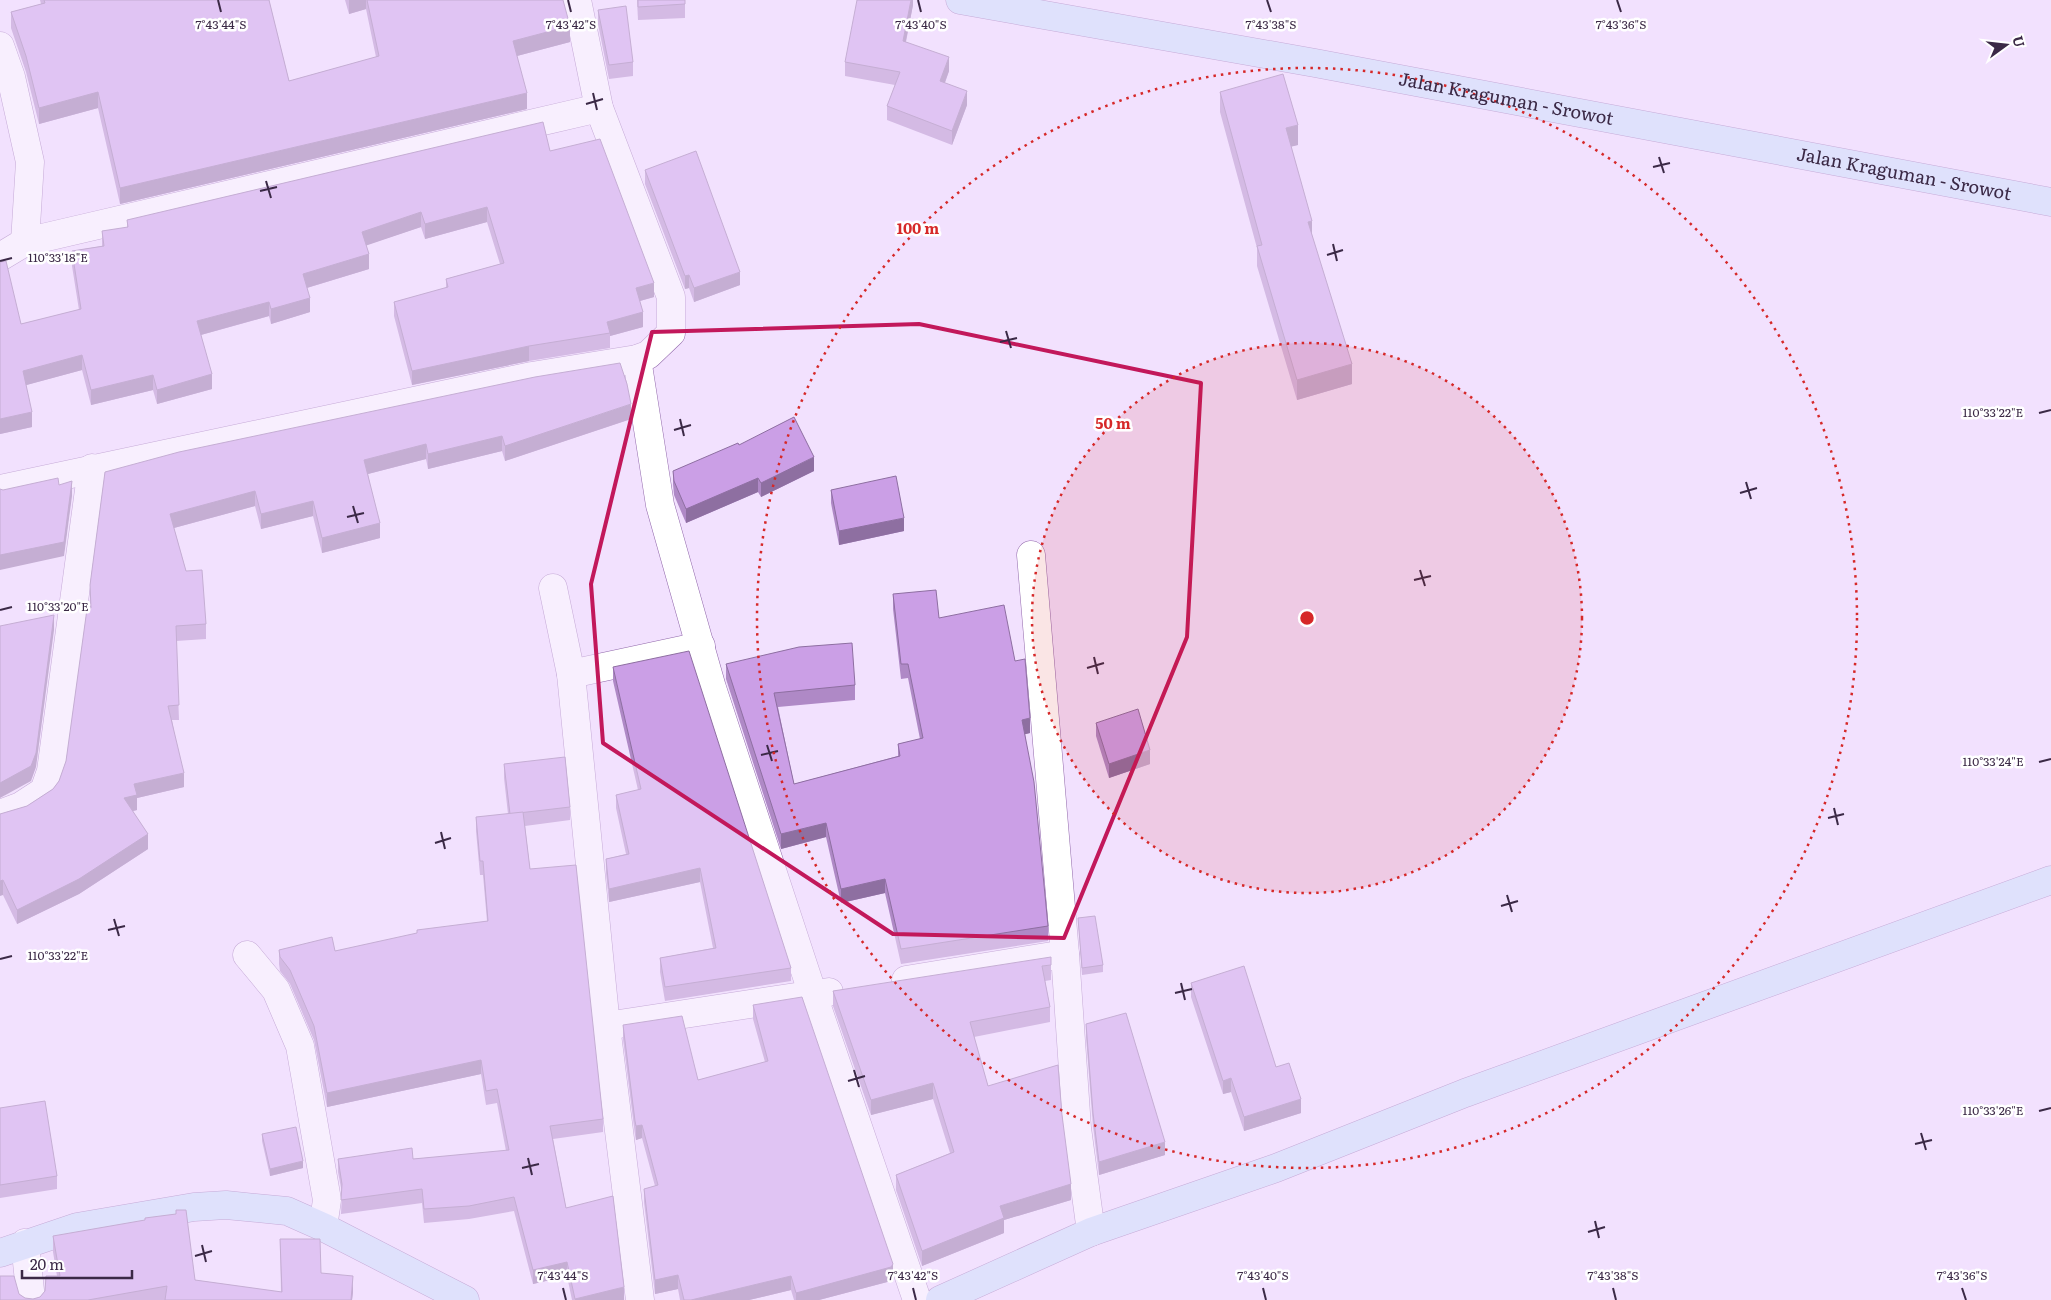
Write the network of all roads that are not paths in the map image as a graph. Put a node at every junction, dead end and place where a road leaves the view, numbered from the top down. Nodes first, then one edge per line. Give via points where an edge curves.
1 (577, 0) edge
2 (960, 0) edge
3 (0, 46) edge
4 (599, 108) junction
5 (2051, 202) edge
6 (25, 242) junction
7 (0, 257) edge
8 (637, 359) junction
9 (92, 468) junction
10 (0, 489) edge
11 (1031, 555) dead end
12 (553, 588) dead end
13 (701, 646) junction
14 (572, 674) junction
15 (0, 814) edge
16 (2051, 880) edge
17 (247, 954) dead end
18 (1065, 954) junction
19 (881, 984) edge
20 (852, 989) edge
21 (813, 995) junction
22 (606, 1026) junction
23 (324, 1227) junction
24 (1091, 1232) junction
25 (25, 1242) junction
26 (0, 1253) edge
27 (31, 1300) edge
28 (465, 1300) edge
29 (640, 1300) edge
30 (918, 1300) edge
31 (940, 1300) edge

1 - 4 street
2 - 5 street, Jalan Kraguman - Srowot via 1374,74
3 - 6 street via 12,76 30,162
4 - 6 street
4 - 8 street via 672,297 672,332 648,355
6 - 7 street
8 - 9 street via 532,376
8 - 13 street via 660,504
9 - 10 street
9 - 15 street via 51,771 44,791 21,806
11 - 18 street
12 - 14 street
13 - 14 street
13 - 21 street
14 - 22 street
16 - 24 street via 1465,1093 1276,1168
17 - 23 street via 276,990 300,1046 327,1200
18 - 19 street
18 - 24 street via 1077,1128
20 - 21 street
21 - 22 street
21 - 30 street
22 - 29 street
23 - 25 street via 287,1211 226,1205 87,1226
23 - 28 street
24 - 31 street
25 - 26 street
25 - 27 street

